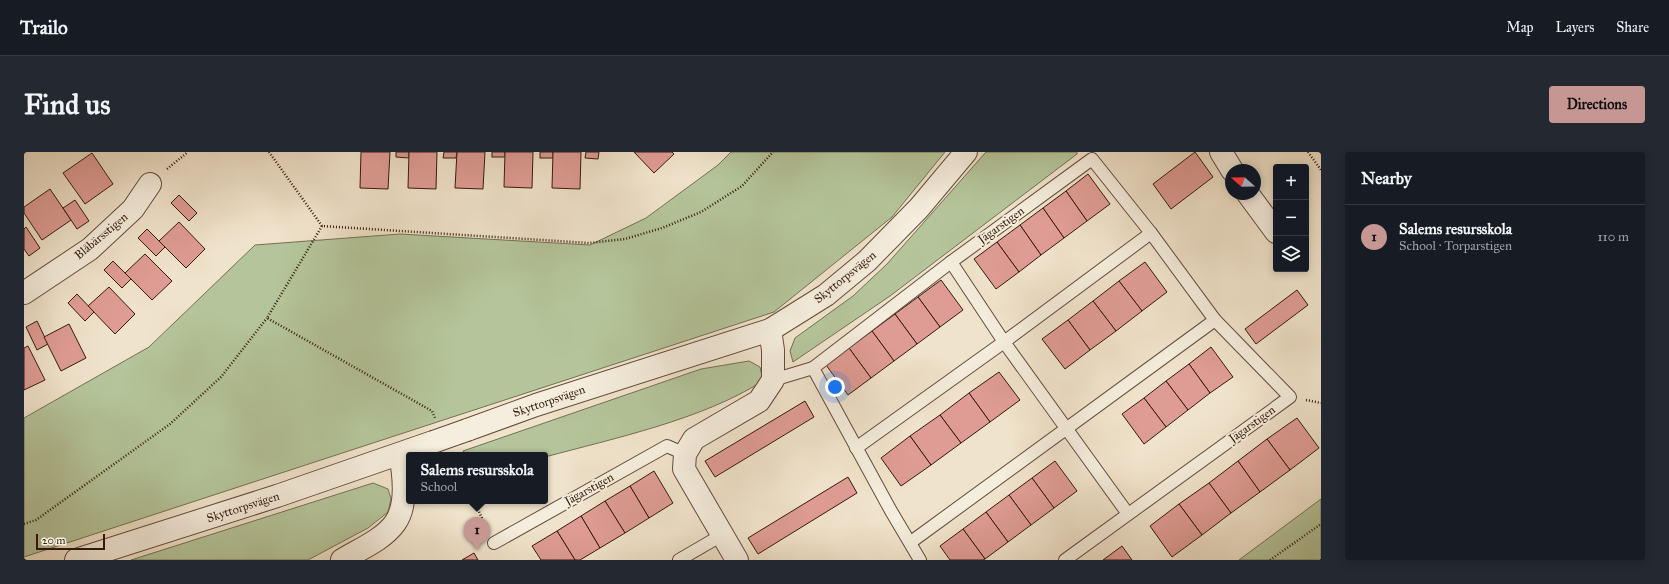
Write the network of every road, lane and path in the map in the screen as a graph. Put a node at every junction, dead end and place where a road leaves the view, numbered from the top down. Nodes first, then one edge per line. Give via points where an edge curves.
1 (188, 152) edge
2 (269, 152) edge
3 (773, 152) edge
4 (966, 152) edge
5 (1221, 152) edge
6 (1308, 152) edge
7 (1228, 164) edge
8 (1321, 170) edge
9 (150, 184) joint
10 (1252, 200) edge
11 (322, 226) junction
12 (1273, 228) edge
13 (1151, 233) junction
14 (951, 262) junction
15 (24, 293) edge
16 (267, 318) junction
17 (1215, 320) junction
18 (770, 330) junction
19 (1004, 342) junction
20 (813, 368) junction
21 (773, 380) junction
22 (1066, 429) junction
23 (436, 433) junction
24 (856, 448) junction
25 (400, 454) junction
26 (685, 454) junction
27 (1128, 514) junction
28 (24, 524) edge
29 (1321, 524) edge
30 (722, 535) junction
31 (911, 542) junction
32 (494, 543) dead end
33 (76, 560) edge
34 (342, 560) edge
35 (679, 560) edge
36 (737, 560) edge
37 (920, 560) edge
38 (1065, 560) edge
39 (1270, 560) edge

1 - 9 path
2 - 11 path
3 - 11 path via 742,186 701,212 662,228 625,239 589,243
4 - 18 street, Skyttorpsvägen via 919,208 867,261 826,295
5 - 7 street
6 - 8 path
9 - 15 street, Blåbärsstigen via 133,209 90,249
10 - 12 street
11 - 16 path
13 - 14 lane, Jägarstigen via 1092,159
13 - 17 lane, Jägarstigen
13 - 19 lane
14 - 19 lane
14 - 20 lane, Jägarstigen
16 - 23 path via 432,411
16 - 28 path via 221,377 170,424 36,520
17 - 22 lane
17 - 27 lane, Jägarstigen via 1290,397
18 - 21 street
18 - 23 street, Skyttorpsvägen, bridge via 536,405 467,430
19 - 22 lane
19 - 24 lane
20 - 21 lane, Jägarstigen
20 - 24 lane
21 - 26 street via 759,401 694,439
22 - 27 lane
22 - 31 lane
23 - 25 street, Skyttorpsvägen
24 - 31 lane
25 - 33 street, Skyttorpsvägen
25 - 34 street via 403,500 395,523 382,536
26 - 30 street via 684,469
26 - 32 lane, Jägarstigen via 667,446
27 - 38 lane, Jägarstigen
29 - 39 path
30 - 35 lane
30 - 36 street
31 - 37 lane

